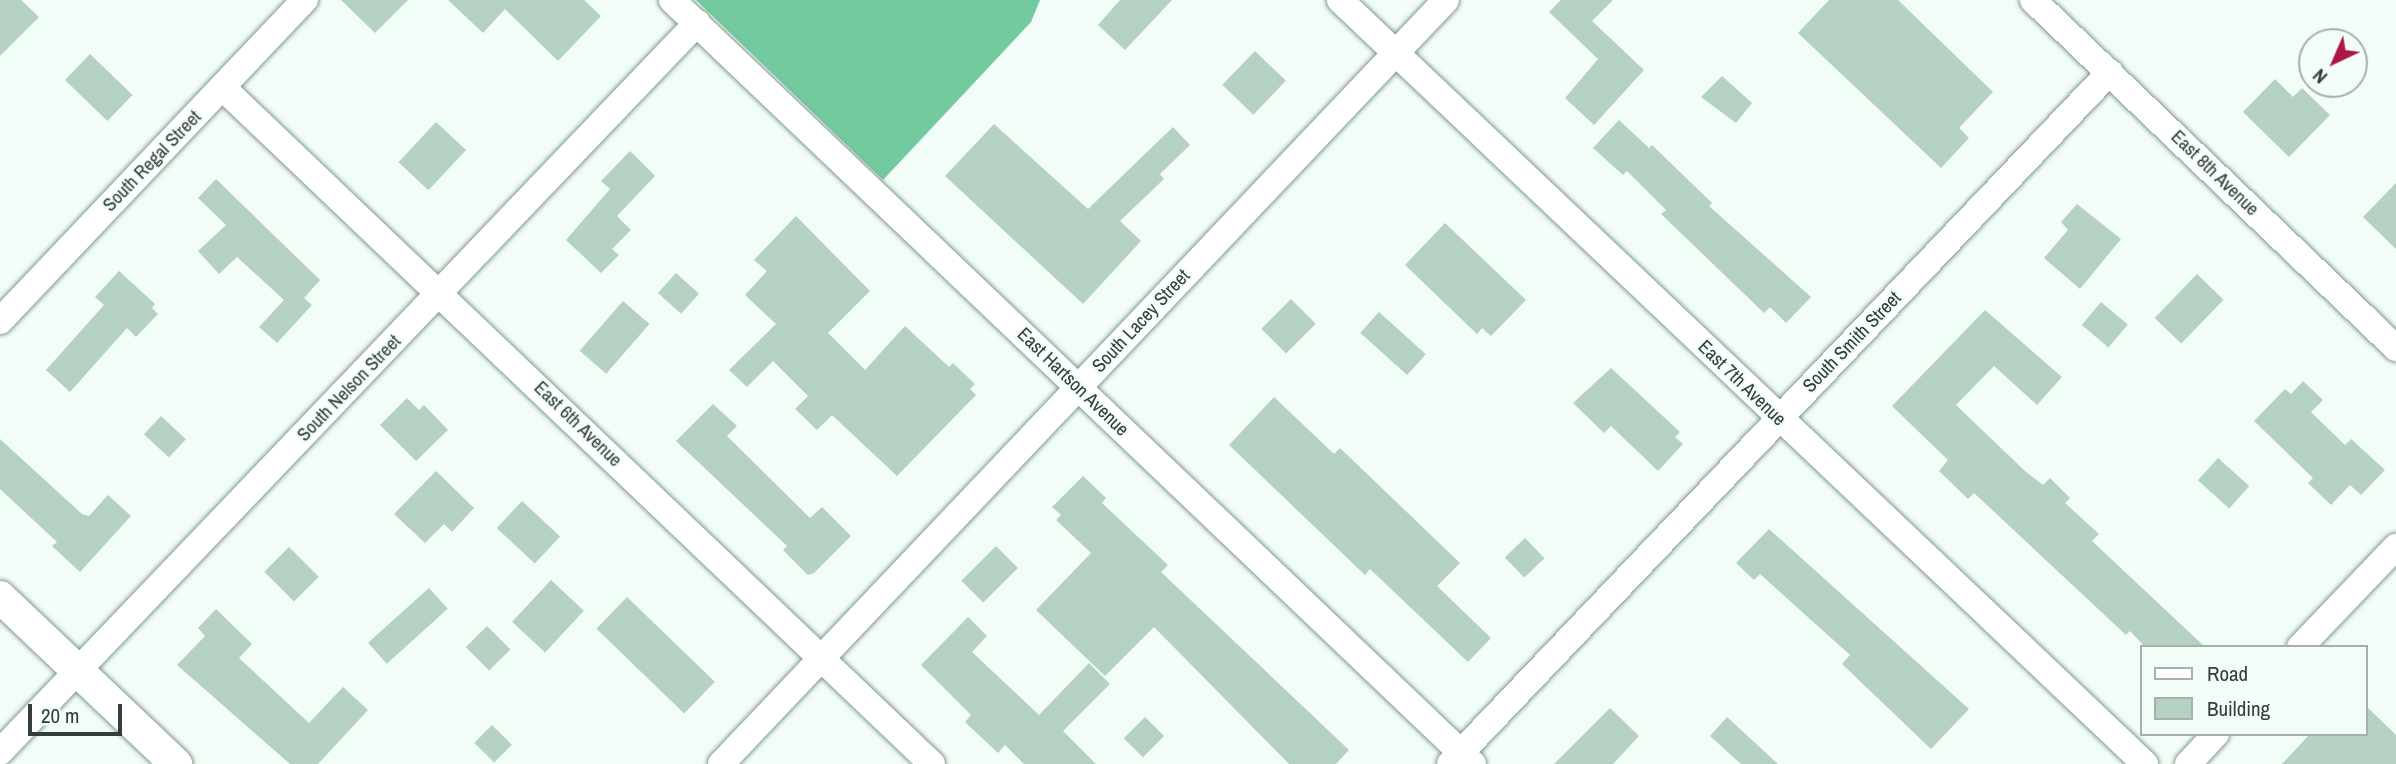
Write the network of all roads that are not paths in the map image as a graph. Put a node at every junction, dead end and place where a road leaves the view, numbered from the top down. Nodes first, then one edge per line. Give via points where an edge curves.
1 (304, 0) edge
2 (672, 0) edge
3 (1340, 0) edge
4 (1446, 0) edge
5 (2034, 0) edge
6 (696, 23) junction
7 (1395, 53) junction
8 (2110, 72) junction
9 (222, 87) junction
10 (440, 292) junction
11 (0, 321) edge
12 (2396, 348) edge
13 (1078, 387) junction
14 (1779, 418) junction
15 (2396, 547) edge
16 (0, 597) edge
17 (2302, 645) edge
18 (821, 658) junction
19 (77, 671) junction
20 (2214, 736) edge
21 (0, 752) edge
22 (1462, 760) edge
23 (176, 764) edge
24 (721, 764) edge
25 (932, 764) edge
26 (2145, 764) edge
27 (2188, 764) edge

1 - 9 street, South Regal Street
2 - 6 street, East Hartson Avenue
3 - 7 street, East 7th Avenue
4 - 7 street, South Lacey Street
5 - 8 street, East 8th Avenue
6 - 10 street, South Nelson Street
6 - 13 street, East Hartson Avenue
7 - 13 street, South Lacey Street
7 - 14 street, East 7th Avenue
8 - 12 street, East 8th Avenue
8 - 14 street, South Smith Street
9 - 10 street, East 6th Avenue
9 - 11 street, South Regal Street
10 - 18 street, East 6th Avenue
10 - 19 street, South Nelson Street
13 - 18 street, South Lacey Street
13 - 22 street, East Hartson Avenue
14 - 22 street, South Smith Street
14 - 26 street, East 7th Avenue
15 - 17 street
16 - 19 street
18 - 24 street, South Lacey Street
18 - 25 street, East 6th Avenue
19 - 21 street, South Nelson Street
19 - 23 street
20 - 27 street

